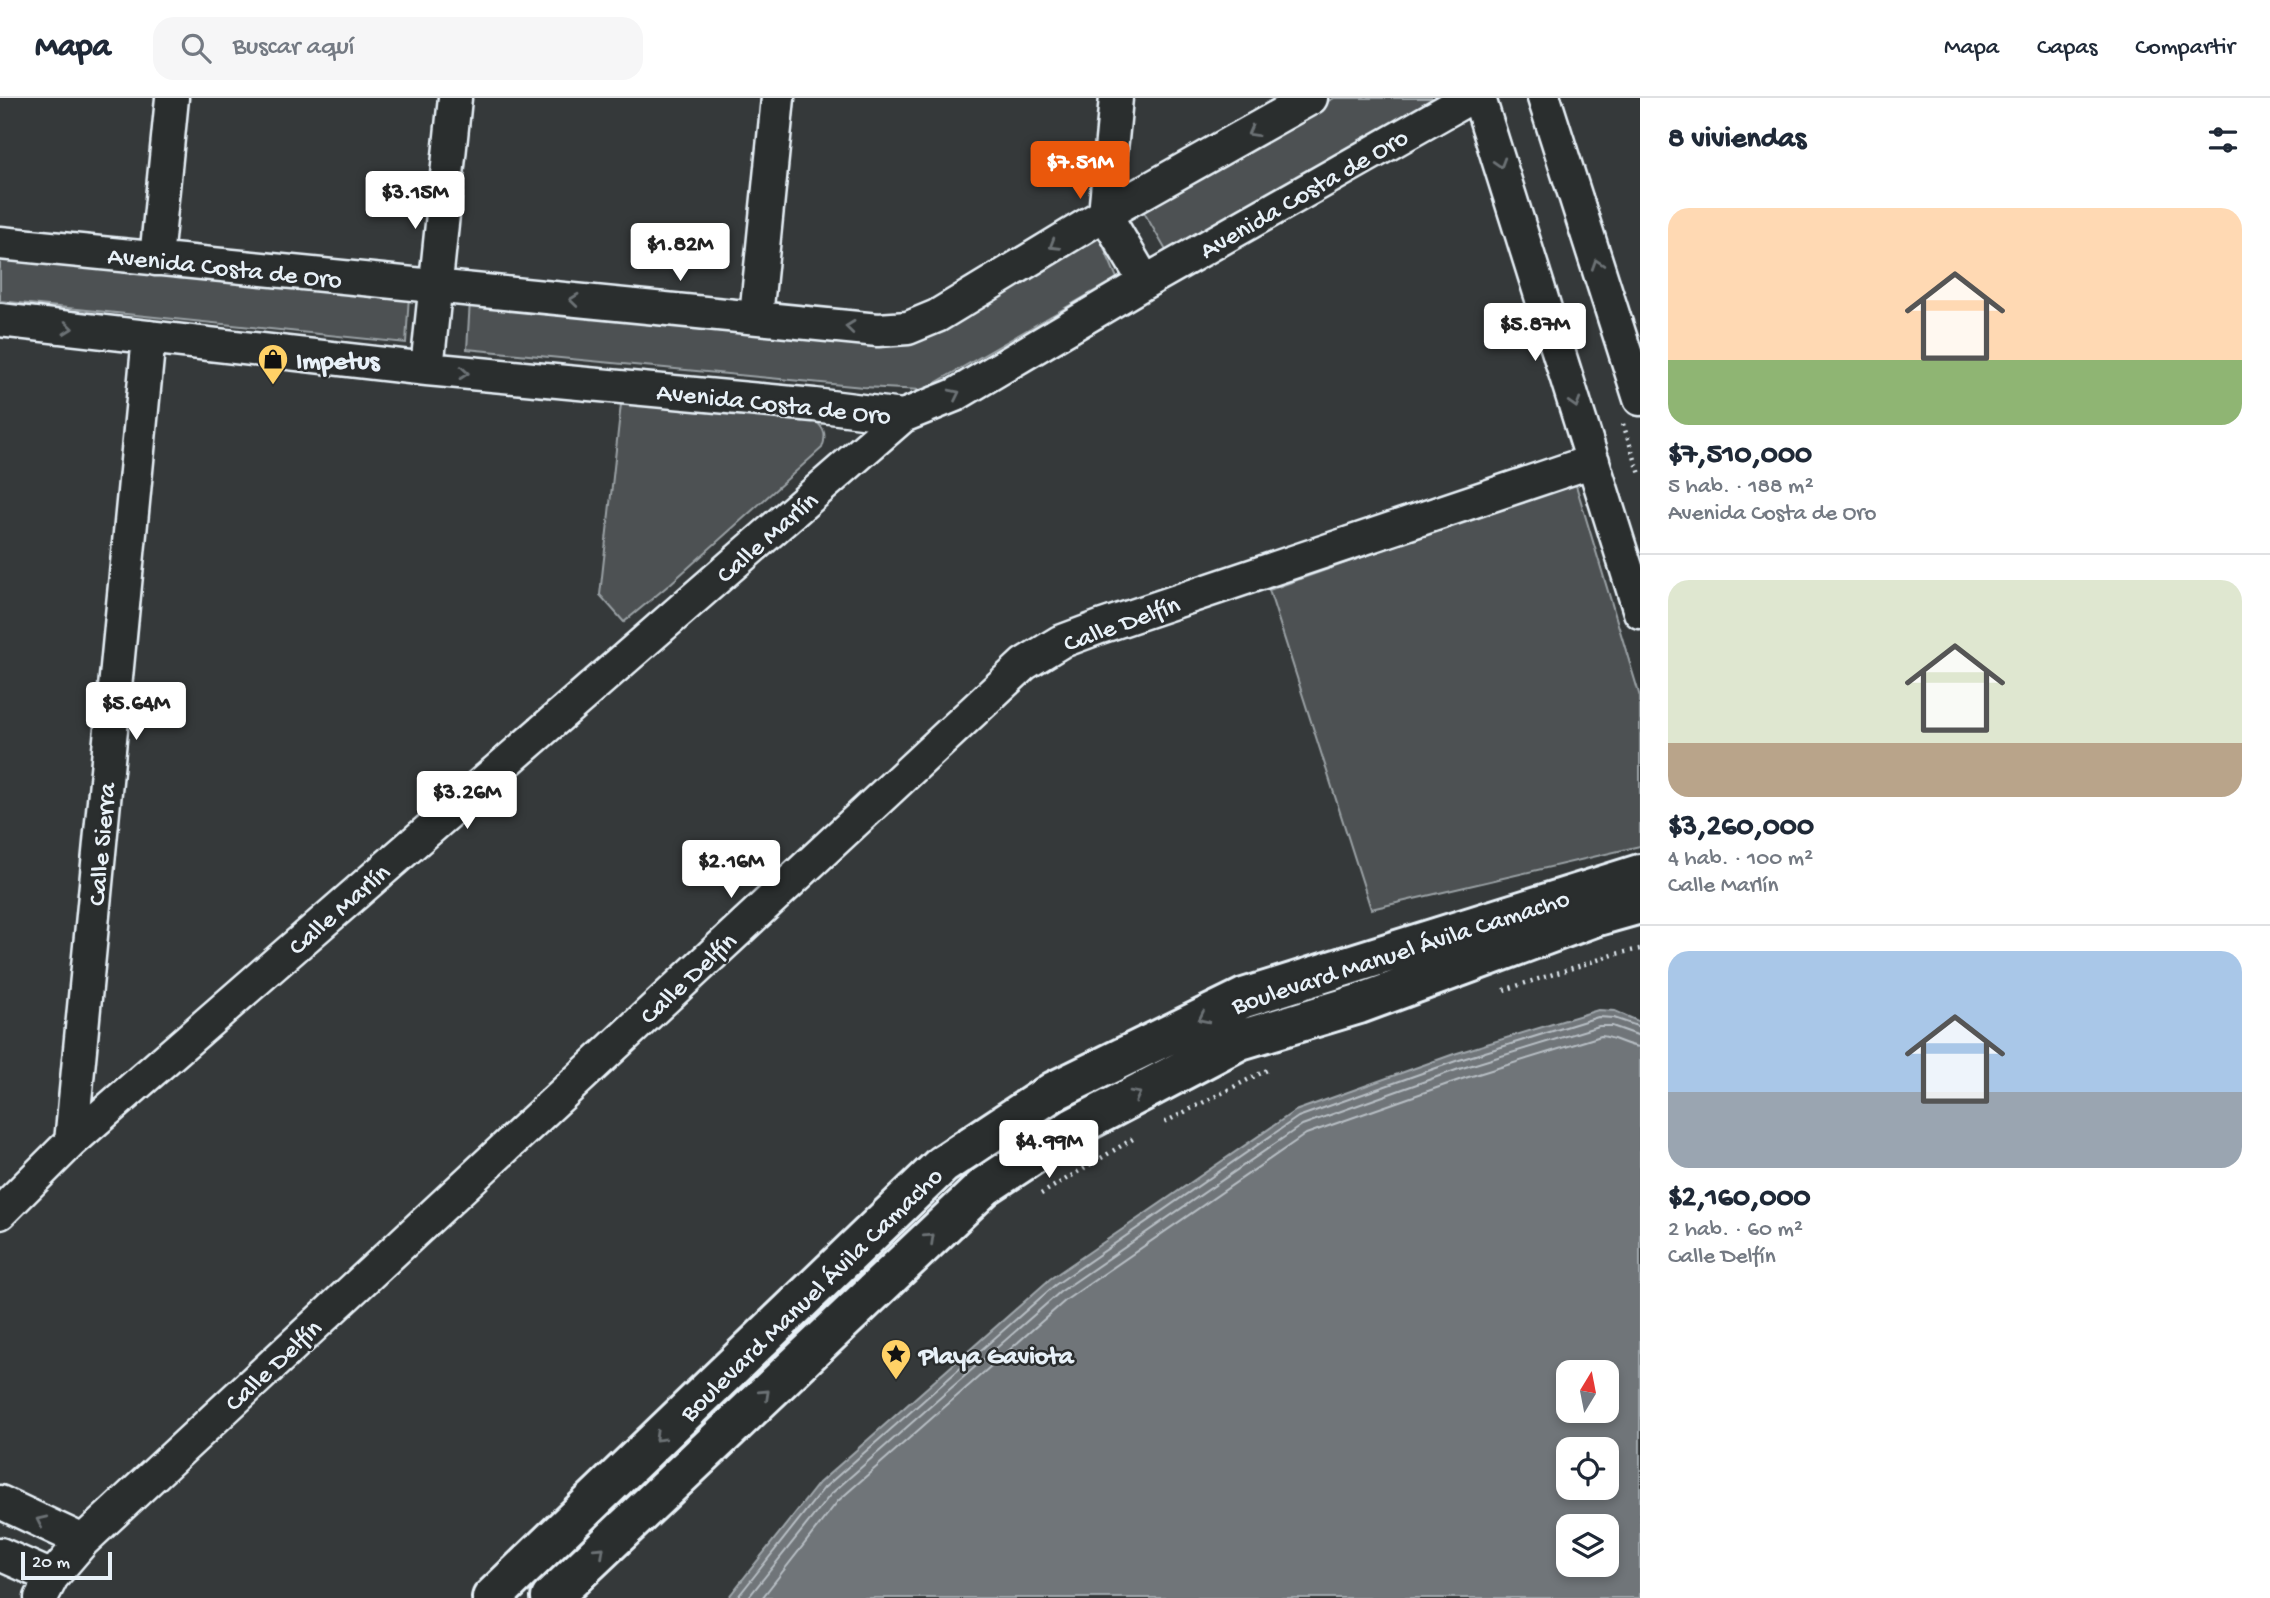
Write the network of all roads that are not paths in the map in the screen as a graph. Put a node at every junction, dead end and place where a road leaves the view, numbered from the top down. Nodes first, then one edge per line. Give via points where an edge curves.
1 (172, 98) edge
2 (454, 98) edge
3 (778, 98) edge
4 (1116, 98) edge
5 (1311, 98) edge
6 (1469, 98) edge
7 (1479, 98) edge
8 (1544, 98) edge
9 (1105, 214) junction
10 (0, 243) edge
11 (156, 259) junction
12 (1145, 282) junction
13 (436, 286) junction
14 (756, 317) junction
15 (0, 320) edge
16 (149, 337) junction
17 (427, 369) junction
18 (1640, 399) edge
19 (903, 415) junction
20 (1593, 461) junction
21 (1640, 612) edge
22 (1640, 874) edge
23 (1640, 904) edge
24 (71, 1142) junction
25 (0, 1213) edge
26 (0, 1502) edge
27 (83, 1541) junction
28 (0, 1554) edge
29 (47, 1587) edge
30 (492, 1598) edge
31 (551, 1598) edge

1 - 11 street
2 - 13 street
3 - 14 street
4 - 9 street
5 -> 9 street, Avenida Costa de Oro
6 - 12 street, Avenida Costa de Oro
7 -> 20 street
18 -> 8 street
9 - 12 street
9 -> 14 street, Avenida Costa de Oro via 937,316 908,328 878,330
10 - 11 street, Avenida Costa de Oro
11 - 13 street, Avenida Costa de Oro
19 -> 12 street, Avenida Costa de Oro via 955,395
14 -> 13 street, Avenida Costa de Oro
13 - 17 street
15 -> 16 street, Avenida Costa de Oro
16 - 17 street, Avenida Costa de Oro
16 - 24 street, Calle Sierra
17 -> 19 street, Avenida Costa de Oro
19 - 24 street, Calle Marlín
20 - 21 street
20 - 27 street, Calle Delfín via 1100,627 1060,642 1024,664
22 -> 30 main road, Boulevard Manuel Ávila Camacho via 1244,998 1055,1091 943,1165
31 -> 23 main road, Boulevard Manuel Ávila Camacho via 985,1186 1075,1127 1240,1040 1359,1004
24 - 25 street, Calle Marlín
27 -> 26 street
27 - 29 street, Calle Delfín
28 - 29 street

